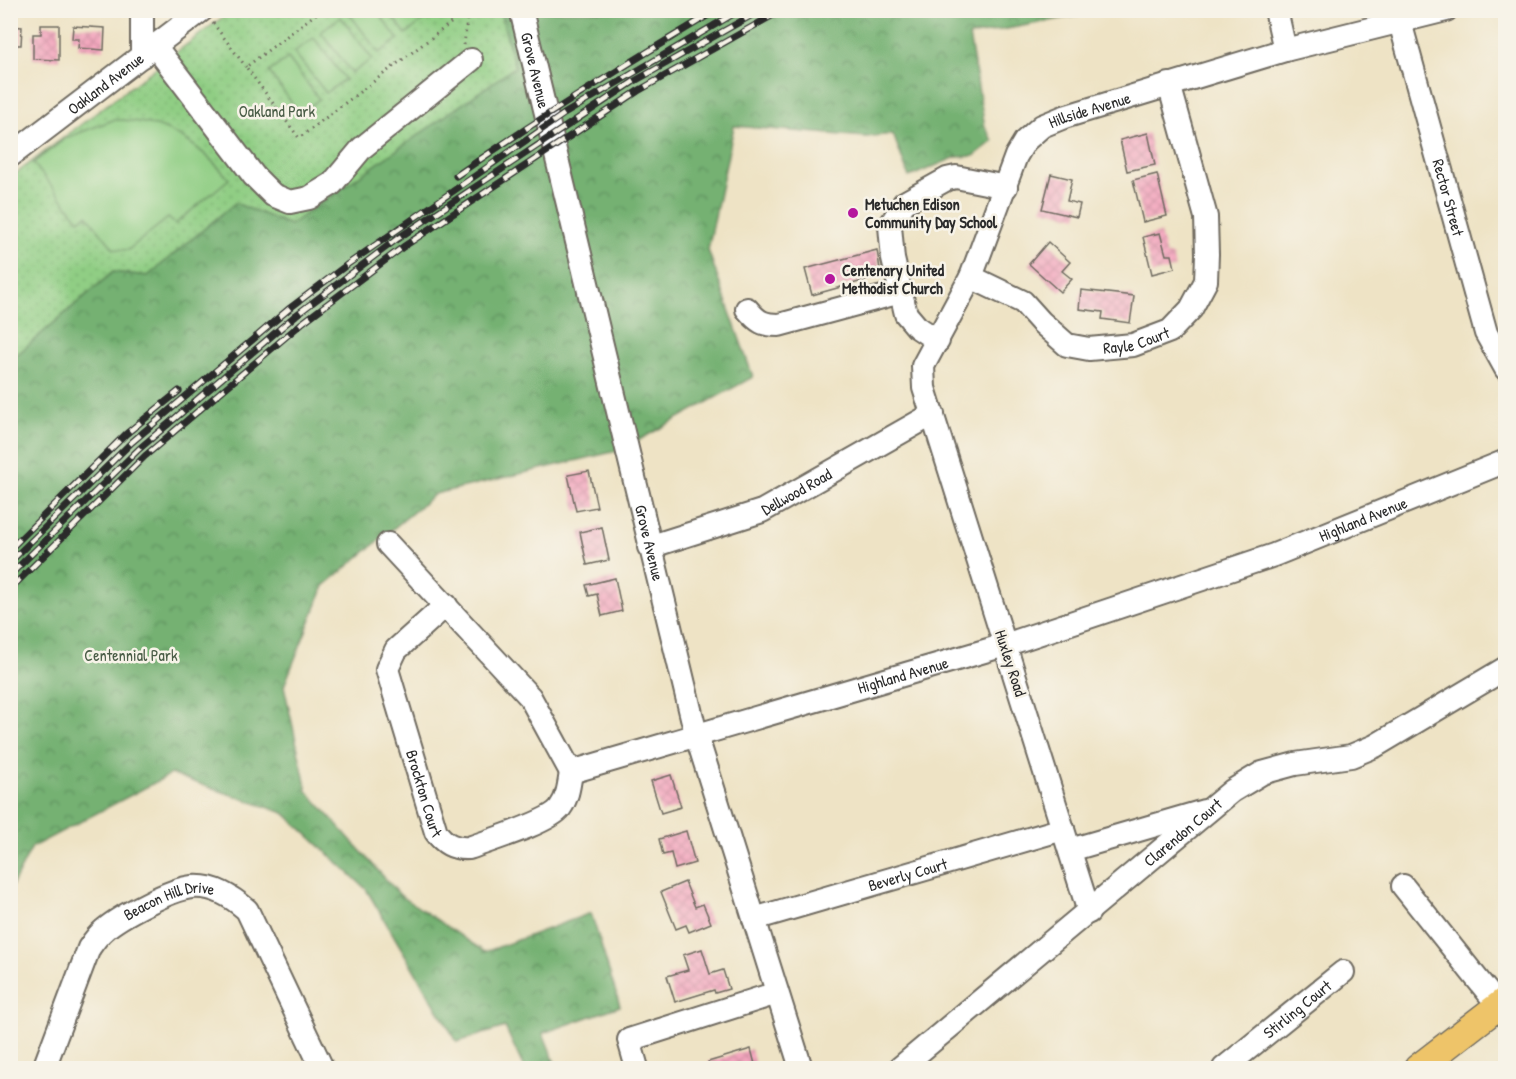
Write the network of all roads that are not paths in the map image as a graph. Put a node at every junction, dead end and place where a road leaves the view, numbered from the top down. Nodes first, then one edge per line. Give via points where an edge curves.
1 (142, 10) edge
2 (521, 10) edge
3 (1276, 10) edge
4 (1446, 10) edge
5 (205, 13) edge
6 (1400, 22) junction
7 (1285, 50) junction
8 (149, 51) junction
9 (471, 60) road end
10 (1169, 84) junction
11 (10, 156) edge
12 (1006, 187) junction
13 (971, 276) junction
14 (901, 292) junction
15 (747, 309) dead end
16 (938, 341) junction
17 (1506, 369) edge
18 (933, 414) junction
19 (1506, 461) edge
20 (388, 544) dead end
21 (649, 547) junction
22 (446, 605) junction
23 (1005, 645) junction
24 (1506, 668) edge
25 (696, 734) junction
26 (571, 772) junction
27 (1214, 808) junction
28 (1063, 829) junction
29 (1070, 850) junction
30 (1403, 886) dead end
31 (1089, 912) junction
32 (754, 919) junction
33 (1343, 972) dead end
34 (777, 993) junction
35 (1502, 1003) edge
36 (44, 1068) edge
37 (322, 1068) edge
38 (637, 1068) edge
39 (801, 1068) edge
40 (900, 1068) edge
41 (1224, 1068) edge
42 (1418, 1068) edge

1 - 8 street
2 - 21 street, Grove Avenue
3 - 7 street
4 - 6 street, Hillside Avenue
5 - 8 street, Oakland Avenue
6 - 7 street, Hillside Avenue
6 - 17 street, Rector Street via 1486,333
7 - 10 street, Hillside Avenue
8 - 9 street via 254,176 273,195 290,202 309,198 332,184 362,148
8 - 11 street, Oakland Avenue
10 - 12 street, Hillside Avenue via 1042,126 1025,141
10 - 13 street, Rayle Court via 1206,217 1208,254 1206,281 1191,309 1170,331 1133,345 1089,349 1067,345 1023,302
12 - 13 street, Hillside Avenue
12 - 14 street via 956,177 904,203 890,226
13 - 16 street, Hillside Avenue
14 - 15 street via 779,325 765,326
14 - 16 street via 906,314
16 - 18 street, Hillside Avenue via 923,366 924,388
18 - 21 street, Dellwood Road via 762,511
18 - 23 street, Huxley Road
19 - 23 street, Highland Avenue via 1274,555
20 - 22 street
21 - 25 street, Grove Avenue
22 - 26 street via 530,697
22 - 26 street, Brockton Court via 396,650 387,669 441,839 458,849 469,848 546,818 559,810 567,796
23 - 25 street, Highland Avenue
23 - 28 street, Huxley Road
24 - 27 street, Clarendon Court via 1376,747 1351,756 1262,773 1232,791
25 - 26 street, Highland Avenue
25 - 32 street, Grove Avenue
27 - 29 street
27 - 31 street, Clarendon Court
28 - 29 street, Huxley Road
28 - 32 street, Beverly Court
29 - 31 street, Huxley Road
30 - 35 street
31 - 40 street, Clarendon Court
32 - 34 street, Grove Avenue
33 - 41 street, Stirling Court
34 - 38 street via 628,1040
34 - 39 street, Grove Avenue
35 - 42 main road
36 - 37 street, Beacon Hill Drive via 96,938 105,929 171,893 192,887 213,889 247,910

